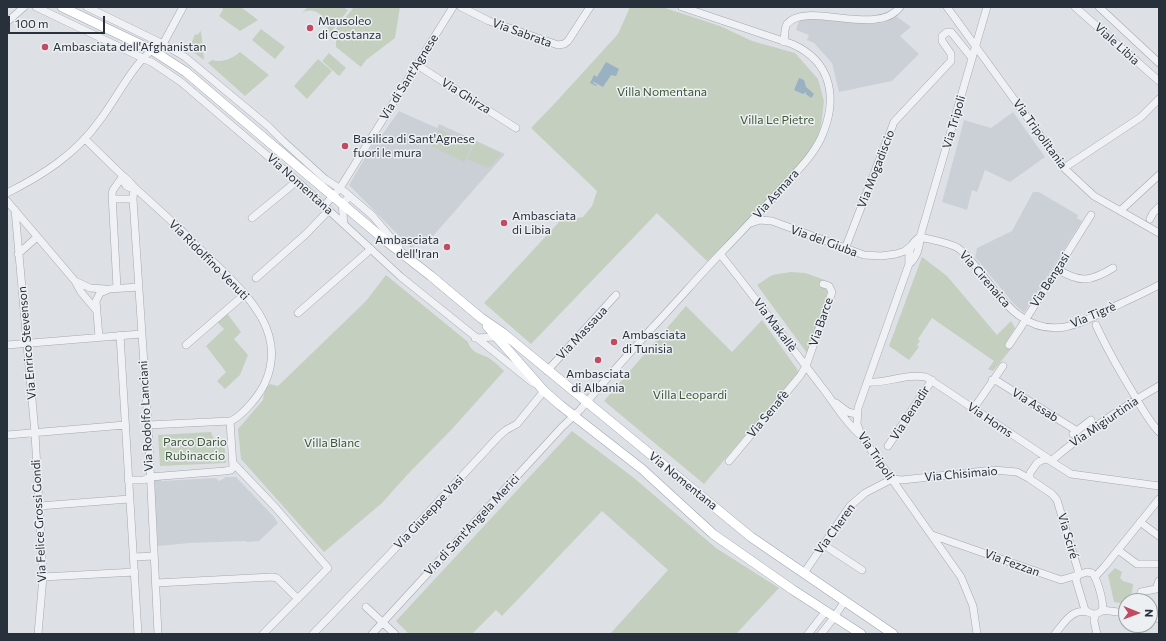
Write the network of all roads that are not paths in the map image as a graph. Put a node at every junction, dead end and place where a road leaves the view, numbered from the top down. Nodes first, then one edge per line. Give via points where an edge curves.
1 (24, 7) edge
2 (36, 7) edge
3 (62, 7) edge
4 (87, 7) edge
5 (183, 7) edge
6 (453, 7) edge
7 (462, 7) edge
8 (590, 7) edge
9 (682, 7) edge
10 (900, 7) edge
11 (947, 7) edge
12 (986, 7) edge
13 (1075, 7) edge
14 (1099, 7) edge
15 (7, 22) edge
16 (784, 42) junction
17 (163, 44) junction
18 (976, 45) junction
19 (152, 50) junction
20 (143, 58) junction
21 (972, 58) junction
22 (1159, 63) edge
23 (417, 65) junction
24 (1159, 81) edge
25 (1159, 99) edge
26 (516, 128) dead end
27 (85, 139) junction
28 (1064, 168) junction
29 (1159, 175) edge
30 (123, 176) junction
31 (297, 181) junction
32 (134, 187) junction
33 (340, 188) junction
34 (7, 193) edge
35 (333, 196) junction
36 (350, 196) junction
37 (112, 199) junction
38 (134, 199) junction
39 (7, 201) edge
40 (771, 201) junction
41 (342, 204) junction
42 (1159, 207) edge
43 (327, 208) junction
44 (15, 210) junction
45 (1120, 211) junction
46 (1159, 213) edge
47 (1091, 215) dead end
48 (252, 218) dead end
49 (344, 224) junction
50 (777, 224) junction
51 (748, 225) junction
52 (1159, 233) edge
53 (37, 236) junction
54 (920, 237) junction
55 (912, 245) junction
56 (371, 249) junction
57 (845, 249) junction
58 (18, 254) junction
59 (720, 254) junction
60 (896, 254) junction
61 (408, 258) junction
62 (909, 264) junction
63 (1113, 268) dead end
64 (1057, 269) junction
65 (256, 278) dead end
66 (75, 281) junction
67 (823, 284) dead end
68 (1159, 286) edge
69 (139, 287) junction
70 (113, 288) junction
71 (246, 294) junction
72 (616, 295) dead end
73 (96, 310) junction
74 (298, 314) dead end
75 (482, 318) junction
76 (1024, 320) junction
77 (1096, 326) dead end
78 (141, 334) junction
79 (120, 335) junction
80 (99, 337) junction
81 (496, 337) junction
82 (475, 338) junction
83 (27, 343) junction
84 (7, 345) edge
85 (186, 345) dead end
86 (1009, 345) dead end
87 (515, 358) junction
88 (806, 366) junction
89 (1003, 366) dead end
90 (547, 371) junction
91 (519, 373) junction
92 (932, 380) junction
93 (992, 380) junction
94 (867, 382) junction
95 (1159, 386) edge
96 (544, 391) junction
97 (830, 397) junction
98 (1136, 399) junction
99 (586, 402) junction
100 (974, 408) junction
101 (856, 414) junction
102 (574, 416) junction
103 (1091, 420) dead end
104 (231, 421) junction
105 (148, 425) junction
106 (125, 426) junction
107 (35, 432) junction
108 (1159, 432) edge
109 (7, 434) edge
110 (862, 437) junction
111 (888, 446) dead end
112 (1034, 449) junction
113 (1050, 460) junction
114 (729, 461) dead end
115 (233, 463) junction
116 (1018, 472) junction
117 (150, 477) junction
118 (914, 478) junction
119 (892, 479) junction
120 (128, 480) junction
121 (1030, 480) junction
122 (1159, 486) edge
123 (901, 492) junction
124 (1055, 497) joint
125 (129, 499) junction
126 (1159, 499) edge
127 (39, 506) junction
128 (1140, 522) junction
129 (932, 535) junction
130 (1159, 536) edge
131 (959, 544) junction
132 (824, 545) junction
133 (1118, 550) junction
134 (943, 551) junction
135 (154, 556) junction
136 (134, 557) junction
137 (1159, 564) edge
138 (862, 570) dead end
139 (135, 572) junction
140 (804, 573) junction
141 (1078, 575) junction
142 (1095, 576) junction
143 (43, 577) junction
144 (1159, 582) edge
145 (156, 583) junction
146 (1158, 589) edge
147 (1141, 593) edge
148 (298, 599) junction
149 (844, 601) junction
150 (366, 607) dead end
151 (826, 610) junction
152 (1102, 610) junction
153 (1087, 612) junction
154 (1118, 612) edge
155 (1096, 614) junction
156 (835, 617) junction
157 (382, 622) junction
158 (812, 633) edge
159 (38, 634) edge
160 (138, 634) edge
161 (158, 634) edge
162 (263, 634) edge
163 (313, 634) edge
164 (372, 634) edge
165 (395, 634) edge
166 (821, 634) edge
167 (861, 634) edge
168 (892, 634) edge
169 (977, 634) edge
170 (1055, 634) edge
171 (1097, 634) edge

1 - 15 street
2 - 20 street, Via Nomentana
3 - 19 main road, Via Nomentana
4 - 17 street, Via Nomentana
5 - 17 street
6 - 23 street, Via di Sant'Agnese
7 - 8 street, Via Sabrata via 489,21 558,45 568,41
9 - 16 street, Via Asmara
10 - 16 street via 892,14 878,18 803,12 787,24
11 - 18 street, Via Tripolitania
12 - 18 street, Via Tripoli
13 - 24 street, Viale Libia
14 - 22 street, Viale Libia
16 - 40 street, Via Asmara via 803,50 821,66 828,80 830,101 826,123 816,148
17 - 19 street
17 - 33 street, Via Nomentana via 204,72 325,179
18 - 21 street, Via Tripoli
18 - 28 street, Via Tripolitania
19 - 20 street
19 - 35 main road, Via Nomentana via 200,82
20 - 27 street
20 - 31 street, Via Nomentana via 186,86
21 - 54 street, Via Tripoli
21 - 57 street, Via Mogadiscio via 952,33 947,32 942,36 942,41 951,54 951,61 894,122
23 - 26 street, Via Ghirza
23 - 33 street, Via di Sant'Agnese
25 - 28 street via 1143,116
27 - 30 street
27 - 34 street via 68,156 45,172
28 - 45 street, Via Tripolitania via 1094,196
29 - 45 street
30 - 32 street, Via Ridolfino Venuti via 123,182 127,187
30 - 37 street via 113,190
31 - 43 street, Via Nomentana
31 - 48 street
32 - 38 street, Via Rodolfo Lanciani
32 - 71 street, Via Ridolfino Venuti
33 - 35 street, Via di Sant'Agnese
33 - 36 street, Via Nomentana
35 - 41 main road, Via Nomentana
35 - 43 street, Via di Sant'Agnese
36 - 41 street
36 - 61 street, Via Nomentana via 356,197
37 - 38 street
37 - 70 street
38 - 69 street, Via Rodolfo Lanciani
39 - 44 street
40 - 50 street, Via del Giuba via 768,214
40 - 51 street, Via Asmara
41 - 49 street
41 - 61 main road, Via Nomentana
42 - 46 street via 1150,219
43 - 49 street, Via Nomentana
43 - 65 street, Via di Sant'Agnese via 306,234
44 - 53 street
44 - 58 street, Via Enrico Stevenson
45 - 52 street, Via Tripolitania
47 - 64 street, Via Bengasi
49 - 56 street, Via Nomentana
50 - 51 street, Via del Giuba via 758,220
50 - 57 street, Via del Giuba
51 - 59 street, Via Asmara
53 - 58 street
53 - 66 street
54 - 55 street, Via Tripoli
54 - 62 street, Via Tripoli via 917,253
54 - 76 street, Via Cirenaica via 959,249 1006,305
55 - 60 street, Via del Giuba
55 - 62 street, Via Tripoli
56 - 74 street
56 - 82 street, Via Nomentana via 401,278
57 - 60 street, Via del Giuba via 871,256
58 - 83 street, Via Enrico Stevenson
59 - 88 street, Via Makallè
59 - 99 street, Via Asmara
60 - 62 street via 903,256
61 - 75 main road, Via Nomentana
62 - 94 street, Via Tripoli
63 - 64 street via 1097,277 1082,280
64 - 76 street, Via Bengasi
66 - 70 street via 90,288
66 - 73 street via 79,290
67 - 88 street, Via Barce via 829,286 832,292
68 - 76 street, Via Tigrè via 1071,326 1047,327
69 - 70 street
69 - 78 street, Via Rodolfo Lanciani
70 - 73 street via 98,295
71 - 85 street
71 - 104 street, Via Ridolfino Venuti via 267,328 270,364 266,381 258,394
72 - 90 street, Via Massaua
73 - 80 street
75 - 81 main road, Via Nomentana
75 - 90 main road, Via Nomentana
76 - 86 street, Via Bengasi
77 - 98 street
78 - 79 street
78 - 105 street, Via Rodolfo Lanciani
79 - 80 street
79 - 106 street, Via Rodolfo Lanciani
80 - 83 street
81 - 82 street
81 - 87 main road, Via Nomentana
82 - 91 street, Via Nomentana
83 - 84 street
83 - 107 street, Via Enrico Stevenson
87 - 91 street
87 - 96 main road, Via Nomentana
88 - 97 street, Via Makallè
88 - 114 street, Via Senafè
89 - 93 street
90 - 99 main road, Via Nomentana
91 - 96 street, Via Nomentana
92 - 94 street via 924,376 913,376 877,383
92 - 100 street, Via Homs
92 - 111 street, Via Benadir
93 - 100 street
93 - 103 street, Via Assab via 1075,432
94 - 101 street, Via Tripoli
95 - 98 street, Via Migiurtinia
96 - 102 main road, Via Nomentana
96 - 163 street, Via Giuseppe Vasi via 518,422 500,436
97 - 101 street, Via Makallè via 848,412
97 - 110 street, Via Makallè via 848,424
98 - 108 street
98 - 113 street, Via Migiurtinia
99 - 102 street, Via Asmara
99 - 140 main road, Via Nomentana via 751,537
100 - 112 street, Via Homs
101 - 110 street, Via Tripoli
102 - 151 main road, Via Nomentana via 642,469 718,538
102 - 157 street, Via di Sant'Angela Merici
104 - 105 street
104 - 115 street
105 - 117 street, Via Rodolfo Lanciani
106 - 107 street
106 - 120 street, Via Rodolfo Lanciani
107 - 109 street
107 - 127 street, Via Felice Grossi Gondi
110 - 119 street, Via Tripoli
112 - 113 street, Via Homs
112 - 116 street via 1036,457 1030,467 1024,472
113 - 121 street, Via Migiurtinia via 1038,462 1030,473
113 - 122 street, Via Homs via 1069,473
115 - 117 street via 232,469 225,471
115 - 148 street via 328,568
116 - 118 street, Via Chisimaio via 977,470
116 - 121 street, Via Chisimaio
117 - 120 street via 144,480
117 - 135 street, Via Rodolfo Lanciani
118 - 119 street, Via Chisimaio
118 - 123 street, Via Chisimaio via 904,482
119 - 123 street, Via Tripoli
119 - 132 street, Via Cheren via 869,490 853,503
120 - 125 street, Via Rodolfo Lanciani
121 - 124 street, Via Chisimaio
123 - 129 street, Via Tripoli
124 - 141 street, Via Sciré
125 - 127 street
125 - 136 street, Via Rodolfo Lanciani
126 - 128 street
127 - 143 street, Via Felice Grossi Gondi
128 - 130 street
128 - 133 street
129 - 131 street, Via Fezzan
129 - 134 street, Via Tripoli
131 - 134 street
131 - 141 street, Via Fezzan via 1061,580
132 - 138 street
132 - 140 street, Via Cheren
133 - 137 street via 1137,564
133 - 142 street
134 - 169 street, Via Tripoli via 968,590
135 - 136 street
135 - 145 street, Via Rodolfo Lanciani
136 - 139 street, Via Rodolfo Lanciani
139 - 143 street
139 - 160 street, Via Rodolfo Lanciani
140 - 149 main road, Via Nomentana
141 - 142 street via 1090,572
141 - 153 street, Via Sciré via 1076,582
142 - 152 street
143 - 159 street, Via Felice Grossi Gondi
144 - 146 street
145 - 148 street via 272,576
145 - 161 street, Via Rodolfo Lanciani
146 - 147 street
148 - 162 street
149 - 156 street
149 - 168 main road, Via Nomentana
150 - 157 street
151 - 156 main road, Via Nomentana
151 - 158 street
152 - 154 street
152 - 155 street
153 - 155 street
153 - 170 street via 1072,614
155 - 171 street via 1094,621
156 - 166 street
156 - 167 main road, Via Nomentana
157 - 164 street, Via di Sant'Angela Merici
157 - 165 street

